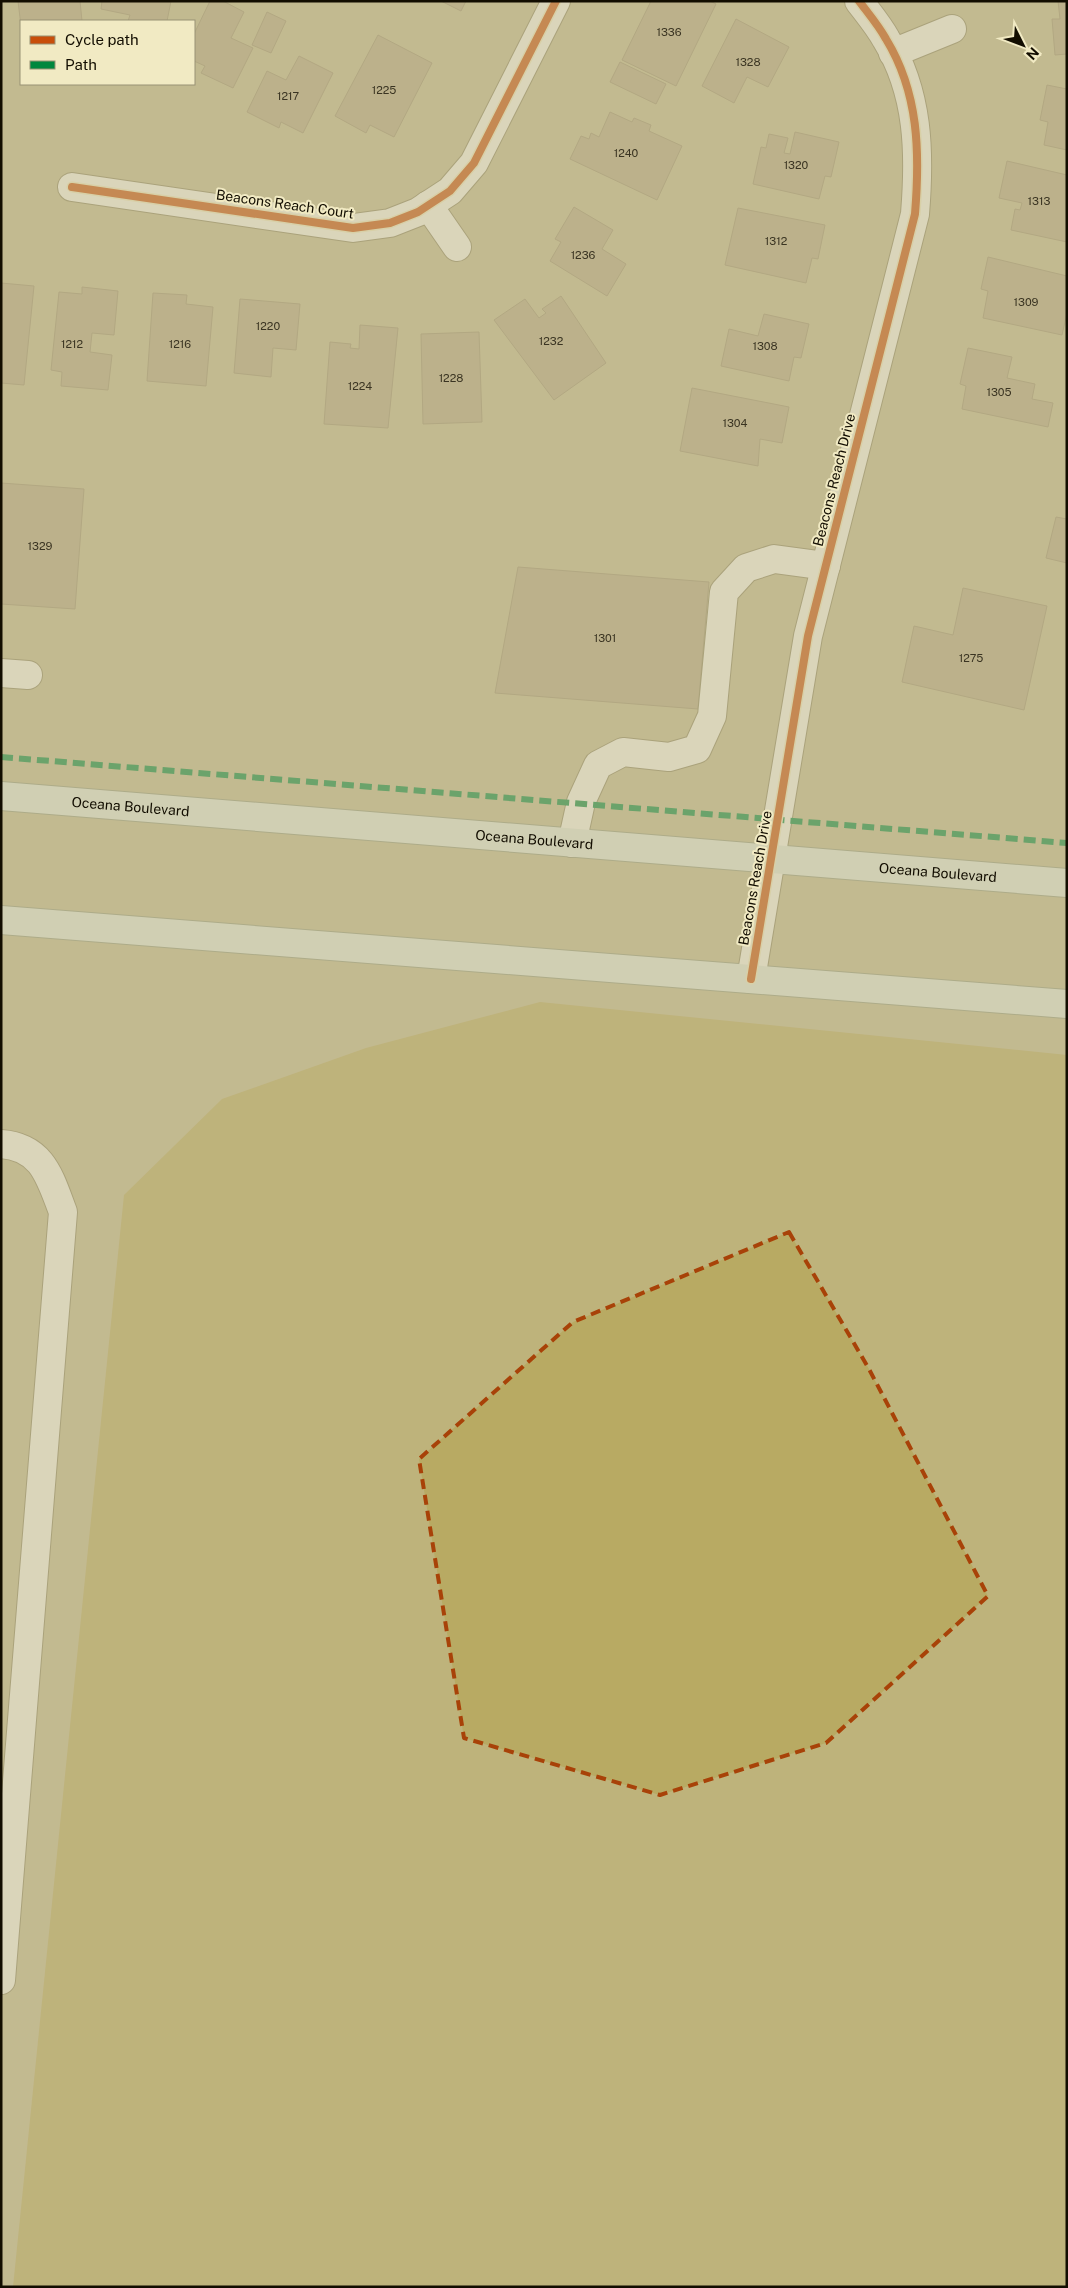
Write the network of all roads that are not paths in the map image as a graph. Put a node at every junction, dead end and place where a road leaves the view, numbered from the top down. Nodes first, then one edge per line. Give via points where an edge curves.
1 (556, 1) edge
2 (859, 1) edge
3 (952, 29) dead end
4 (893, 53) junction
5 (72, 187) dead end
6 (428, 205) junction
7 (457, 248) dead end
8 (826, 566) junction
9 (1, 796) edge
10 (572, 843) junction
11 (771, 859) junction
12 (1067, 883) edge
13 (1, 920) edge
14 (751, 979) junction
15 (1067, 1004) edge
16 (1, 1144) edge
17 (4, 1919) edge
18 (1, 1980) edge

1 - 6 street, Beacons Reach Court via 474,163 450,191
2 - 4 street, Beacons Reach Drive
3 - 4 street
4 - 8 street, Beacons Reach Drive via 903,74 914,113 919,164 915,214
5 - 6 street, Beacons Reach Court via 352,228 390,223
6 - 7 street
8 - 10 street via 774,559 746,568 724,592 712,716 697,750 669,757 623,752 598,765 581,802
8 - 11 street, Beacons Reach Drive via 808,636
9 - 10 main road, Oceana Boulevard
10 - 11 main road, Oceana Boulevard
11 - 12 main road, Oceana Boulevard
11 - 14 street, Beacons Reach Drive
13 - 14 main road
14 - 15 main road
16 - 17 street via 18,1145 47,1169 63,1212
17 - 18 street

